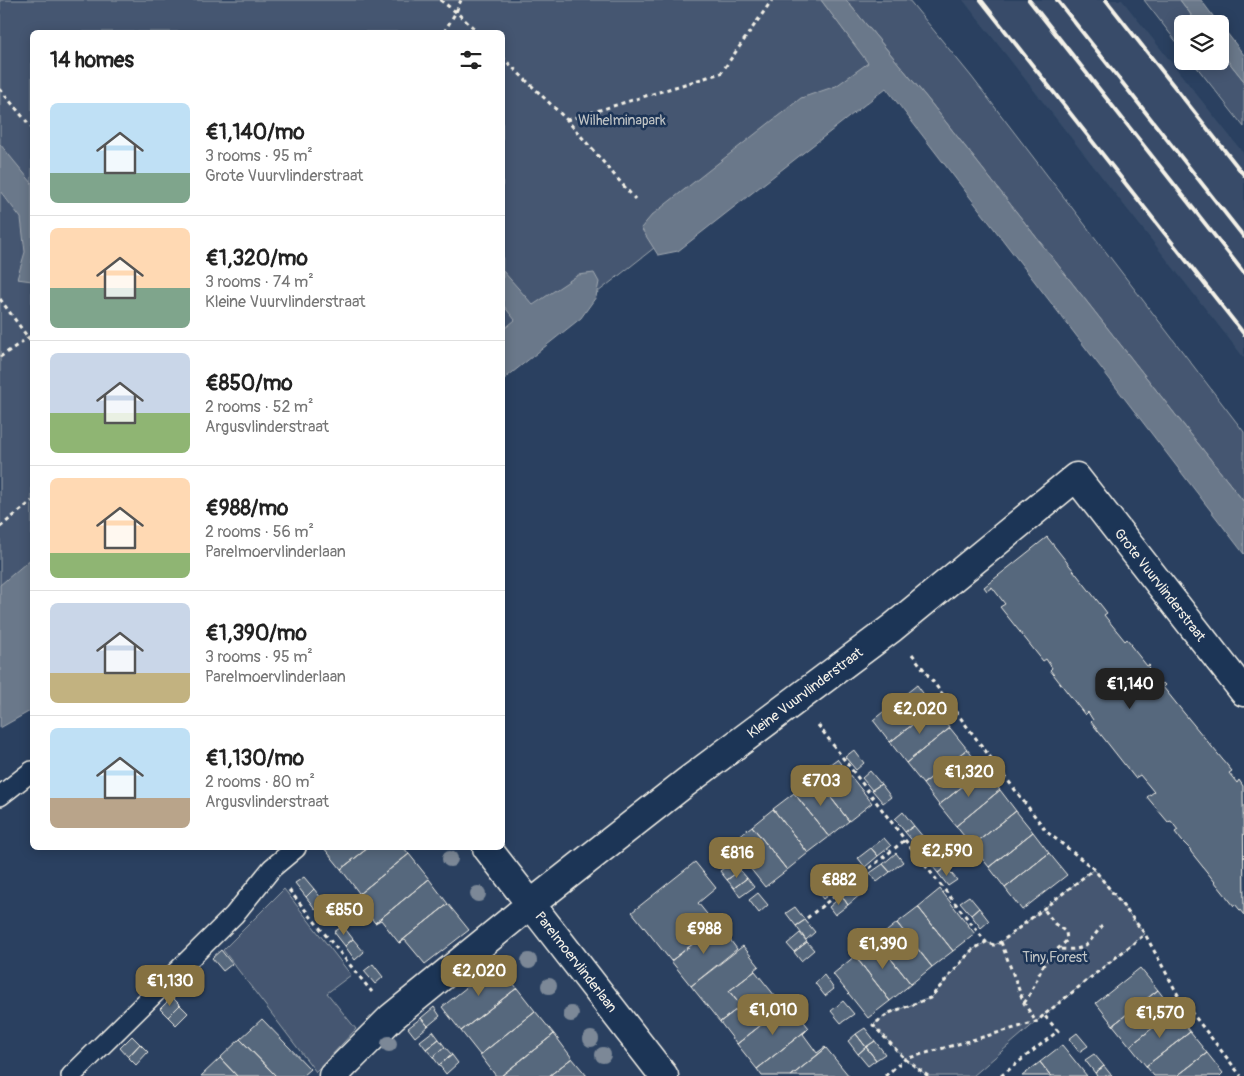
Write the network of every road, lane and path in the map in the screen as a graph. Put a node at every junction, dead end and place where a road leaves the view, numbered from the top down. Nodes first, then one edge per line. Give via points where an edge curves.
1 (440, 0) edge
2 (461, 0) edge
3 (772, 0) edge
4 (456, 12) junction
5 (445, 30) edge
6 (476, 30) edge
7 (505, 60) edge
8 (0, 89) edge
9 (568, 120) junction
10 (30, 126) edge
11 (635, 199) dead end
12 (0, 299) edge
13 (30, 335) edge
14 (30, 337) edge
15 (0, 357) edge
16 (1076, 477) joint
17 (30, 503) edge
18 (0, 527) edge
19 (892, 628) junction
20 (1244, 692) edge
21 (798, 699) junction
22 (30, 773) edge
23 (0, 796) edge
24 (904, 840) junction
25 (294, 850) edge
26 (489, 850) edge
27 (272, 868) junction
28 (1094, 868) junction
29 (531, 904) junction
30 (1043, 908) junction
31 (807, 918) dead end
32 (1102, 926) dead end
33 (1145, 934) junction
34 (986, 942) junction
35 (1001, 942) junction
36 (1060, 948) junction
37 (1024, 1003) junction
38 (1044, 1015) junction
39 (392, 1017) junction
40 (1036, 1022) junction
41 (905, 1059) junction
42 (71, 1076) edge
43 (333, 1076) edge
44 (664, 1076) edge
45 (885, 1076) edge
46 (928, 1076) edge
47 (1001, 1076) edge
48 (1242, 1076) edge

1 - 4 path
2 - 4 path
3 - 9 path via 721,73
4 - 5 path
4 - 6 path
7 - 9 path
8 - 10 path
9 - 11 path
12 - 13 path
14 - 15 path
16 - 19 street, Kleine Vuurvlinderstraat
16 - 20 street, Grote Vuurvlinderstraat
17 - 18 path
19 - 21 street, Kleine Vuurvlinderstraat
19 - 28 path via 1047,832
21 - 24 path
21 - 29 street, Kleine Vuurvlinderstraat
22 - 23 lane
24 - 31 path
24 - 34 path
25 - 27 lane
26 - 29 street, Parelmoervlinderlaan
27 - 39 path
27 - 42 lane via 234,915
28 - 30 path
28 - 33 path
29 - 39 street, Kleine Vuurvlinderstraat
29 - 44 street, Parelmoervlinderlaan
30 - 35 path
30 - 36 path via 1066,932 1067,940
32 - 36 path via 1084,947 1076,950
33 - 38 path
33 - 48 path via 1178,995
34 - 35 path via 994,945
34 - 41 path via 972,950 930,998 889,1013 874,1025
35 - 37 path
36 - 37 path via 1050,955
37 - 40 path
38 - 40 path
38 - 47 path via 1058,1031
39 - 43 street, Kleine Vuurvlinderstraat
40 - 41 path
41 - 45 path
41 - 46 path

